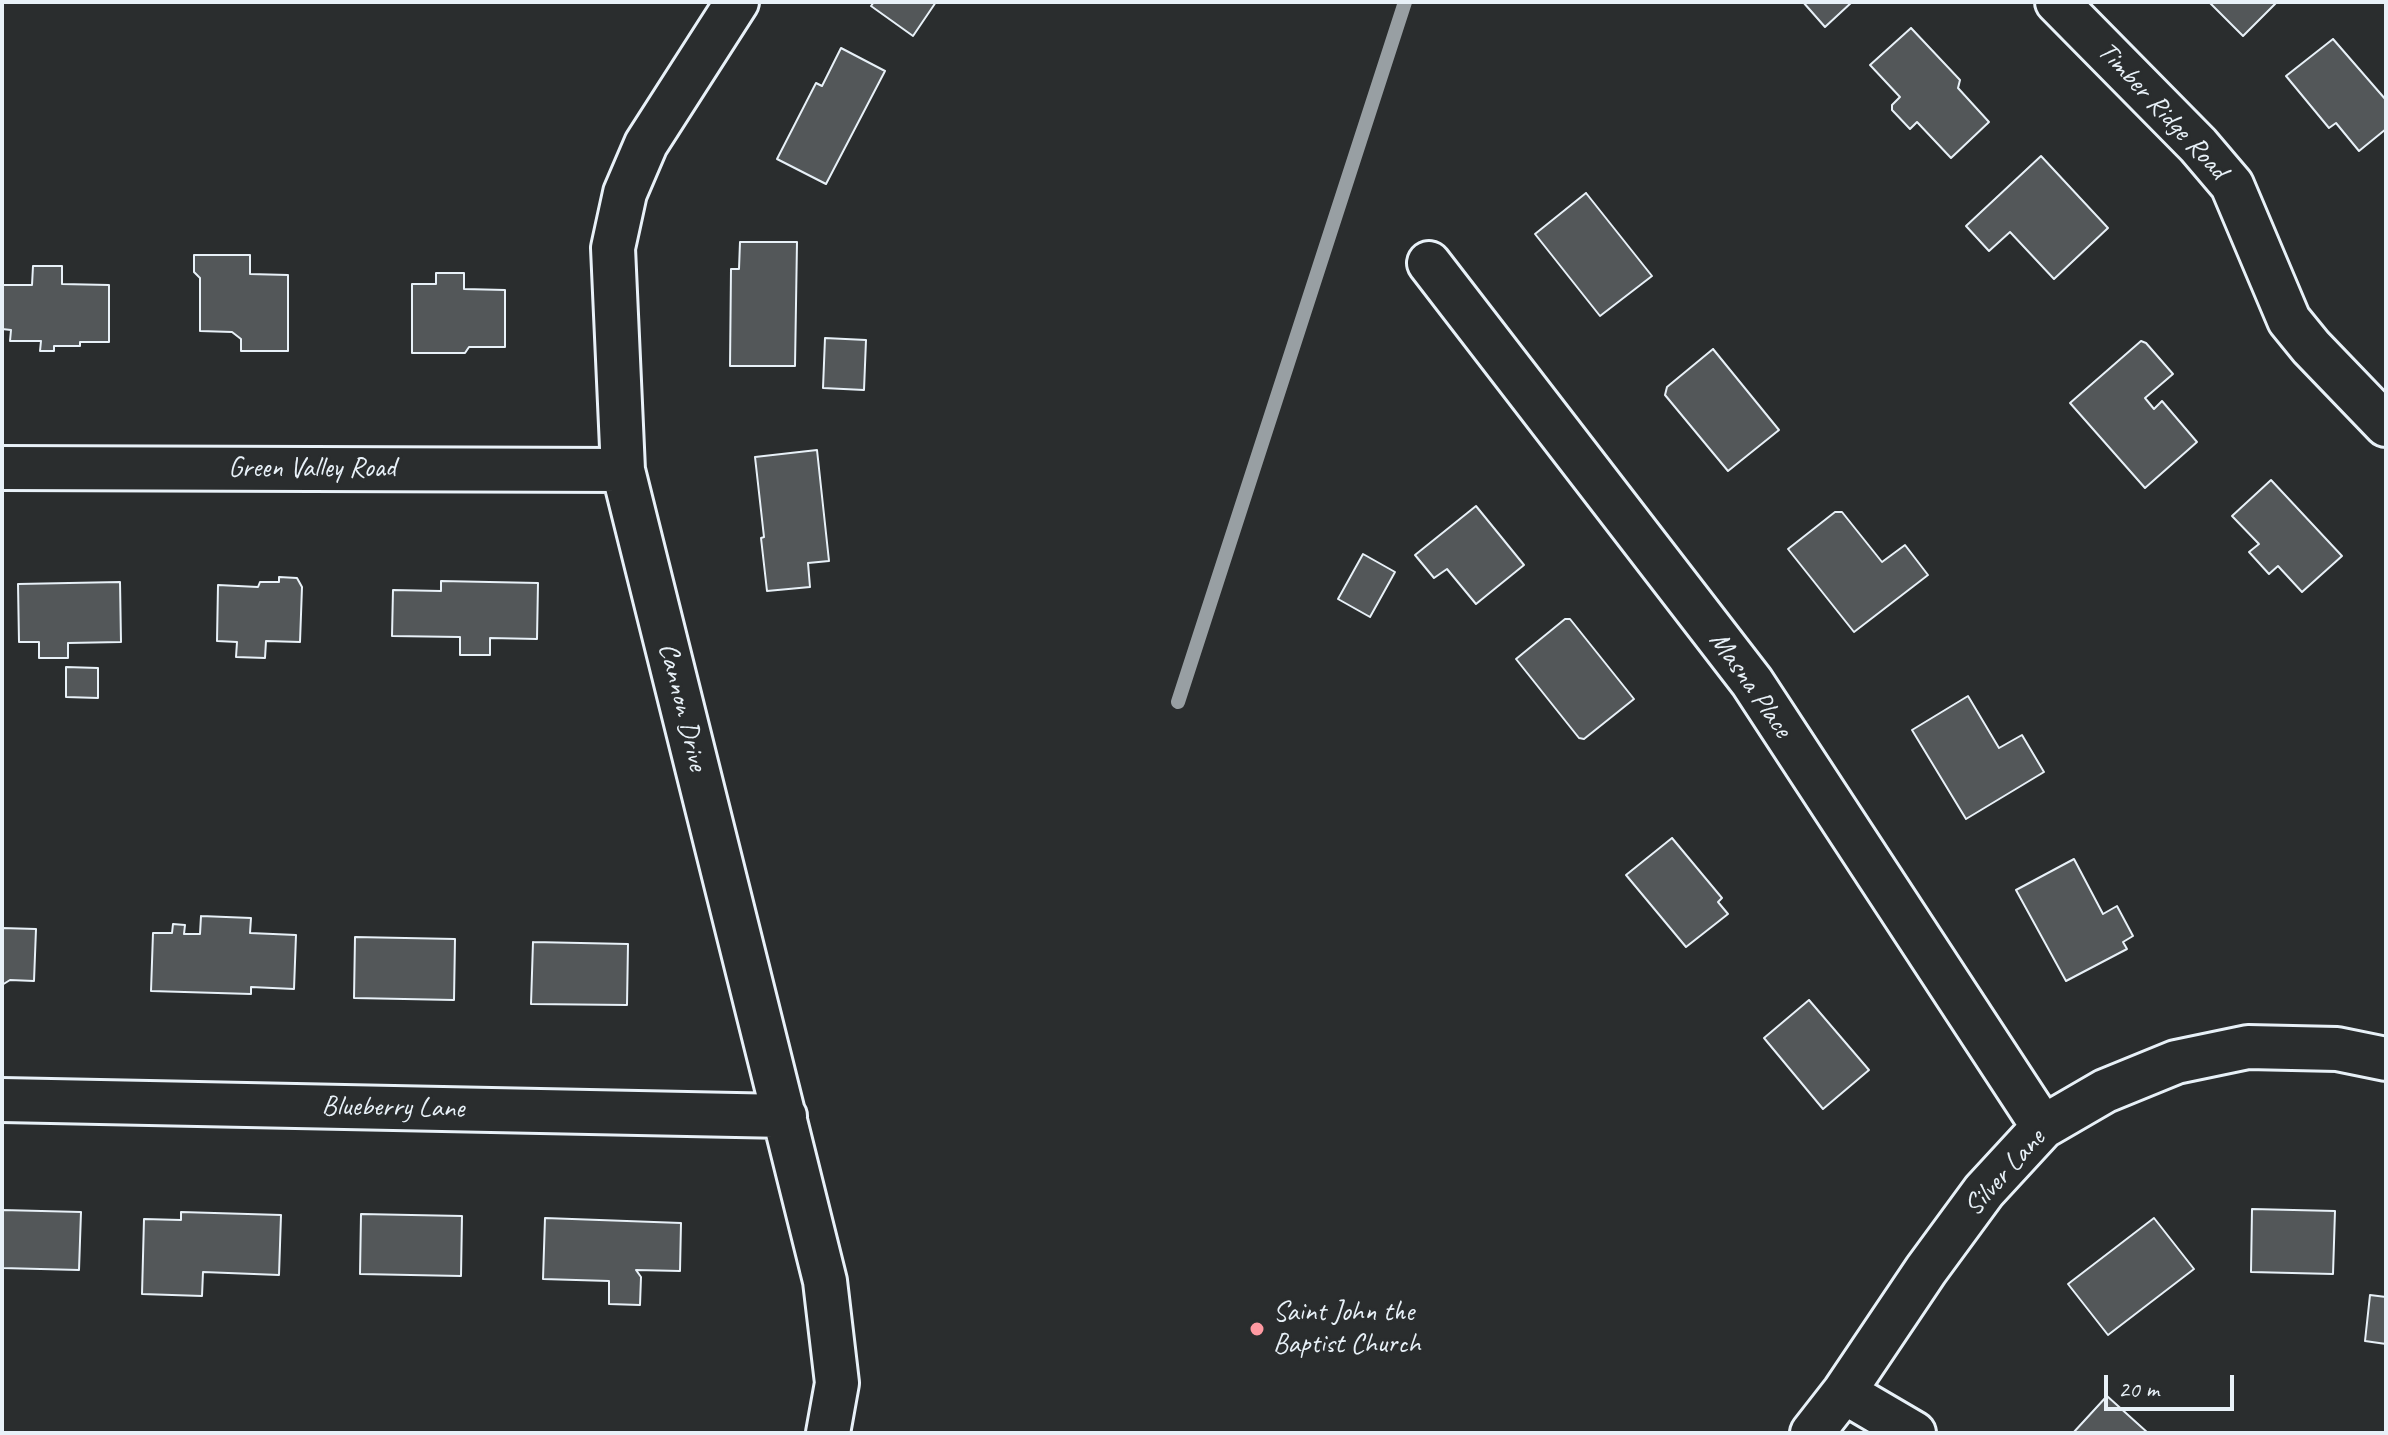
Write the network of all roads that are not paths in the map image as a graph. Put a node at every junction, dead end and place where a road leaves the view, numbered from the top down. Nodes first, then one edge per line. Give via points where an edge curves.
1 (737, 2) edge
2 (2057, 2) edge
3 (1429, 263) dead end
4 (2386, 425) edge
5 (2, 468) edge
6 (623, 470) junction
7 (2386, 1059) edge
8 (2, 1100) edge
9 (785, 1116) junction
10 (2043, 1127) junction
11 (1844, 1392) junction
12 (828, 1433) edge
13 (1812, 1433) edge
14 (1914, 1433) edge

1 - 6 street, Cannon Drive via 646,144 625,193 613,248
2 - 4 street, Timber Ridge Road via 2232,185 2289,320
3 - 10 street, Masna Place via 1752,682
5 - 6 street, Green Valley Road
6 - 9 street, Cannon Drive
7 - 10 street, Silver Lane via 2337,1049 2248,1047 2176,1062 2105,1091
8 - 9 street, Blueberry Lane
9 - 12 street, Cannon Drive via 825,1281 837,1383
10 - 11 street, Silver Lane via 1984,1191
11 - 13 street, Silver Lane
11 - 14 street

